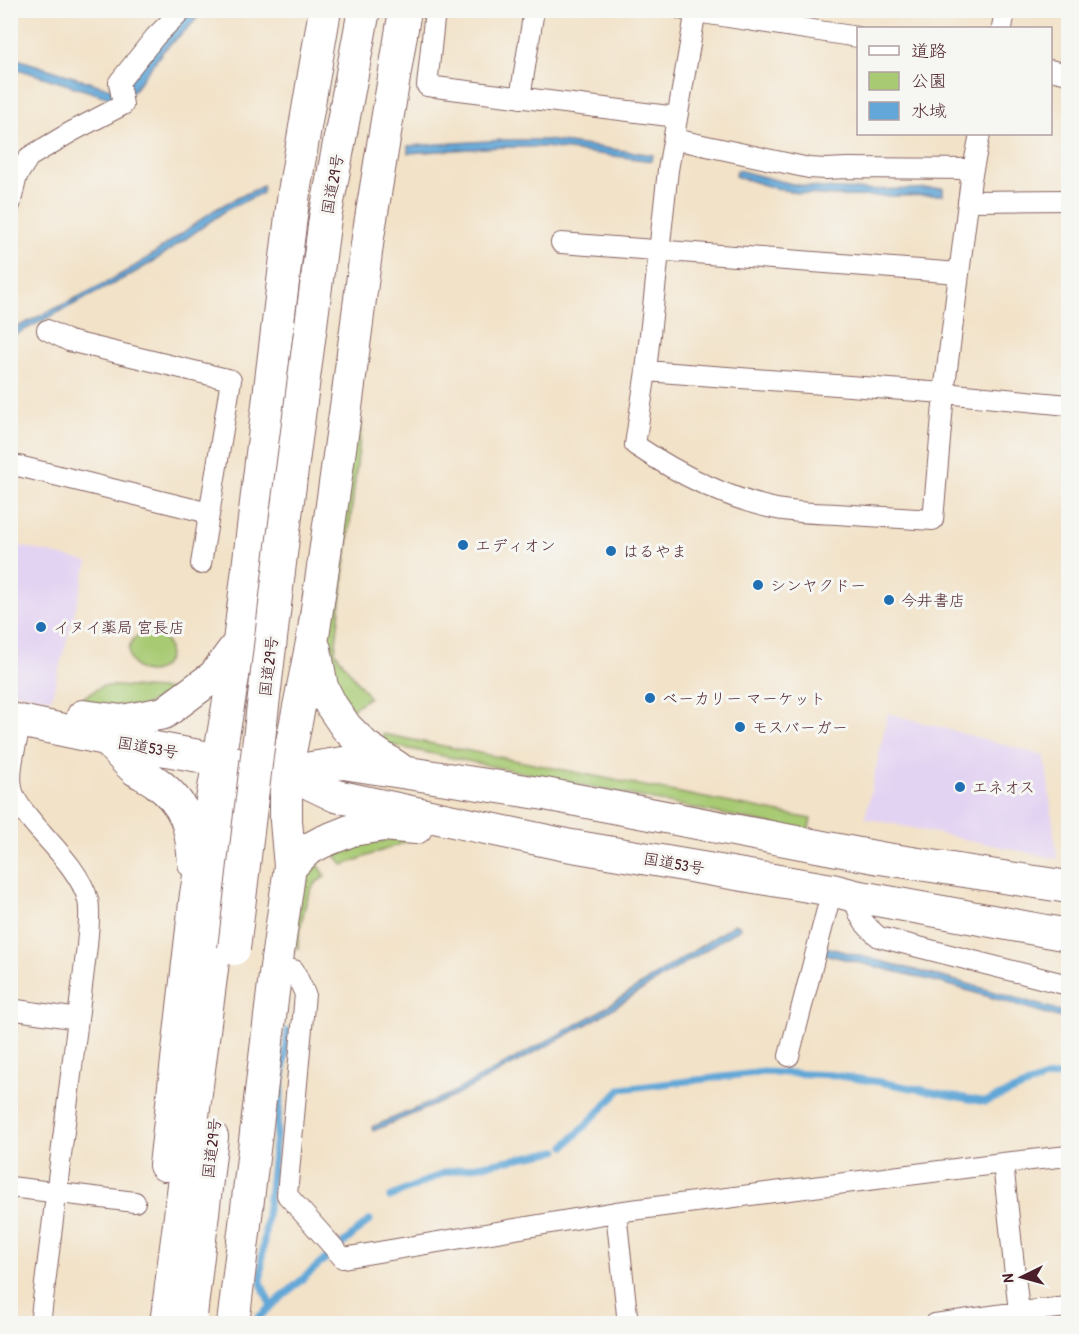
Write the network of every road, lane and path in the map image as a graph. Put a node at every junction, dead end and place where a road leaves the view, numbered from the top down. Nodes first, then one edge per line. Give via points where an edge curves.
1 (182, 10) edge
2 (325, 10) edge
3 (364, 10) edge
4 (405, 10) edge
5 (435, 10) edge
6 (534, 10) edge
7 (1005, 10) edge
8 (692, 11) edge
9 (1002, 27) edge
10 (857, 37) edge
11 (1052, 70) edge
12 (1068, 74) edge
13 (520, 98) junction
14 (677, 117) junction
15 (980, 135) edge
16 (674, 139) junction
17 (973, 169) junction
18 (1068, 200) edge
19 (968, 201) junction
20 (10, 205) edge
21 (561, 243) dead end
22 (659, 249) junction
23 (959, 273) junction
24 (47, 330) dead end
25 (646, 371) junction
26 (944, 393) junction
27 (1068, 405) edge
28 (10, 464) edge
29 (209, 513) junction
30 (201, 564) dead end
31 (313, 637) junction
32 (239, 642) junction
33 (14, 716) edge
34 (106, 740) junction
35 (219, 759) junction
36 (286, 772) junction
37 (404, 772) junction
38 (566, 845) junction
39 (290, 867) junction
40 (1068, 887) edge
41 (844, 893) junction
42 (196, 894) junction
43 (1068, 935) edge
44 (276, 967) junction
45 (1068, 985) edge
46 (10, 1009) edge
47 (78, 1019) junction
48 (789, 1056) dead end
49 (1068, 1156) edge
50 (1004, 1163) junction
51 (10, 1187) edge
52 (56, 1193) junction
53 (147, 1206) junction
54 (616, 1212) junction
55 (1068, 1307) edge
56 (234, 1312) edge
57 (1019, 1312) junction
58 (39, 1323) edge
59 (145, 1323) edge
60 (166, 1323) edge
61 (190, 1323) edge
62 (628, 1323) edge
63 (935, 1323) edge

1 - 20 street via 119,82 123,105 29,158 17,176
2 - 32 highway via 294,192
3 - 61 highway, 国道29号, bridge via 324,230 282,546
4 - 31 highway via 368,237
5 - 13 street via 427,86
6 - 13 street
7 - 9 street
8 - 10 street
8 - 14 street
11 - 12 street
13 - 14 street
14 - 16 street
15 - 17 street
16 - 17 street via 809,168
16 - 22 street
17 - 19 street
18 - 19 street
19 - 23 street
21 - 22 street
22 - 23 street
22 - 25 street
23 - 26 street
24 - 29 street via 69,341 231,380
25 - 26 street
25 - 26 street via 635,445 712,489 773,509 802,513 933,520
26 - 27 street
28 - 29 street
29 - 30 street
31 - 36 highway
31 - 37 highway via 322,687 331,705 365,746
32 - 33 highway via 214,676 164,713 122,721
32 - 35 highway
33 - 34 highway, 国道53号
33 - 47 street via 14,794 84,887 88,901
34 - 35 highway, 国道53号
34 - 42 highway via 180,805 191,833
35 - 36 highway, 国道53号
35 - 42 highway
36 - 37 highway, 国道53号 via 343,763
36 - 38 highway, 国道53号 via 336,796
36 - 39 highway
36 - 60 highway via 240,785 233,807
37 - 40 highway, 国道53号 via 545,794 880,858
38 - 39 highway via 384,825 352,830 322,842 307,849
38 - 41 highway, 国道53号
39 - 44 highway
41 - 43 highway, 国道53号
41 - 45 street via 879,937
41 - 48 street
42 - 53 highway
44 - 54 street via 294,970 305,994 287,1195 343,1258
44 - 56 highway
46 - 47 street
47 - 52 street
49 - 50 street
50 - 54 street
50 - 57 street
51 - 52 street
52 - 53 street
52 - 58 street
53 - 59 highway
54 - 62 street
55 - 57 street
57 - 63 street

